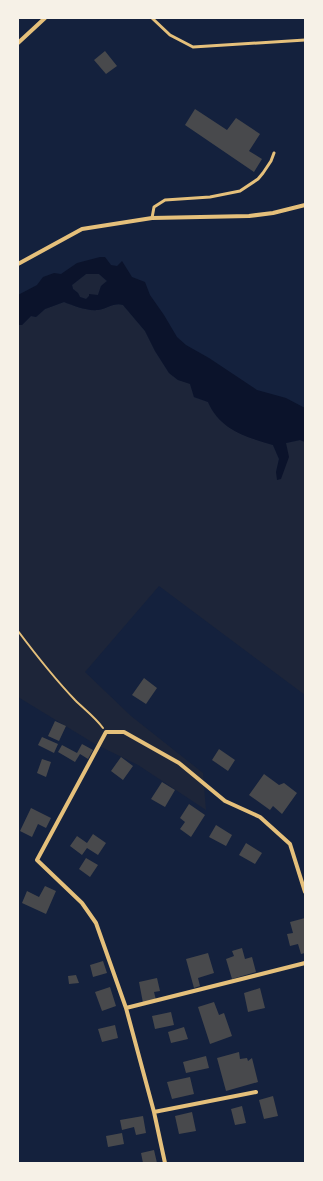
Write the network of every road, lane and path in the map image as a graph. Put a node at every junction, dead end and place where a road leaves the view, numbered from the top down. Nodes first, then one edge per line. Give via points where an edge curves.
1 (45, 18) edge
2 (152, 18) edge
3 (305, 40) edge
4 (18, 43) edge
5 (274, 153) dead end
6 (305, 205) edge
7 (152, 218) junction
8 (18, 264) edge
9 (18, 631) edge
10 (106, 732) junction
11 (305, 892) edge
12 (305, 963) edge
13 (126, 1008) junction
14 (256, 1092) dead end
15 (154, 1112) junction
16 (165, 1163) edge

1 - 4 street
2 - 3 lane via 170,35 193,47
5 - 7 lane via 258,179 240,191 210,197 164,200 154,207
6 - 7 street via 249,216
7 - 8 street via 82,229
9 - 10 path via 44,665
10 - 11 street via 124,732 179,764 225,801 260,817 290,844
10 - 13 street via 37,860 82,903 96,923
12 - 13 street
13 - 15 street
14 - 15 street
15 - 16 street

